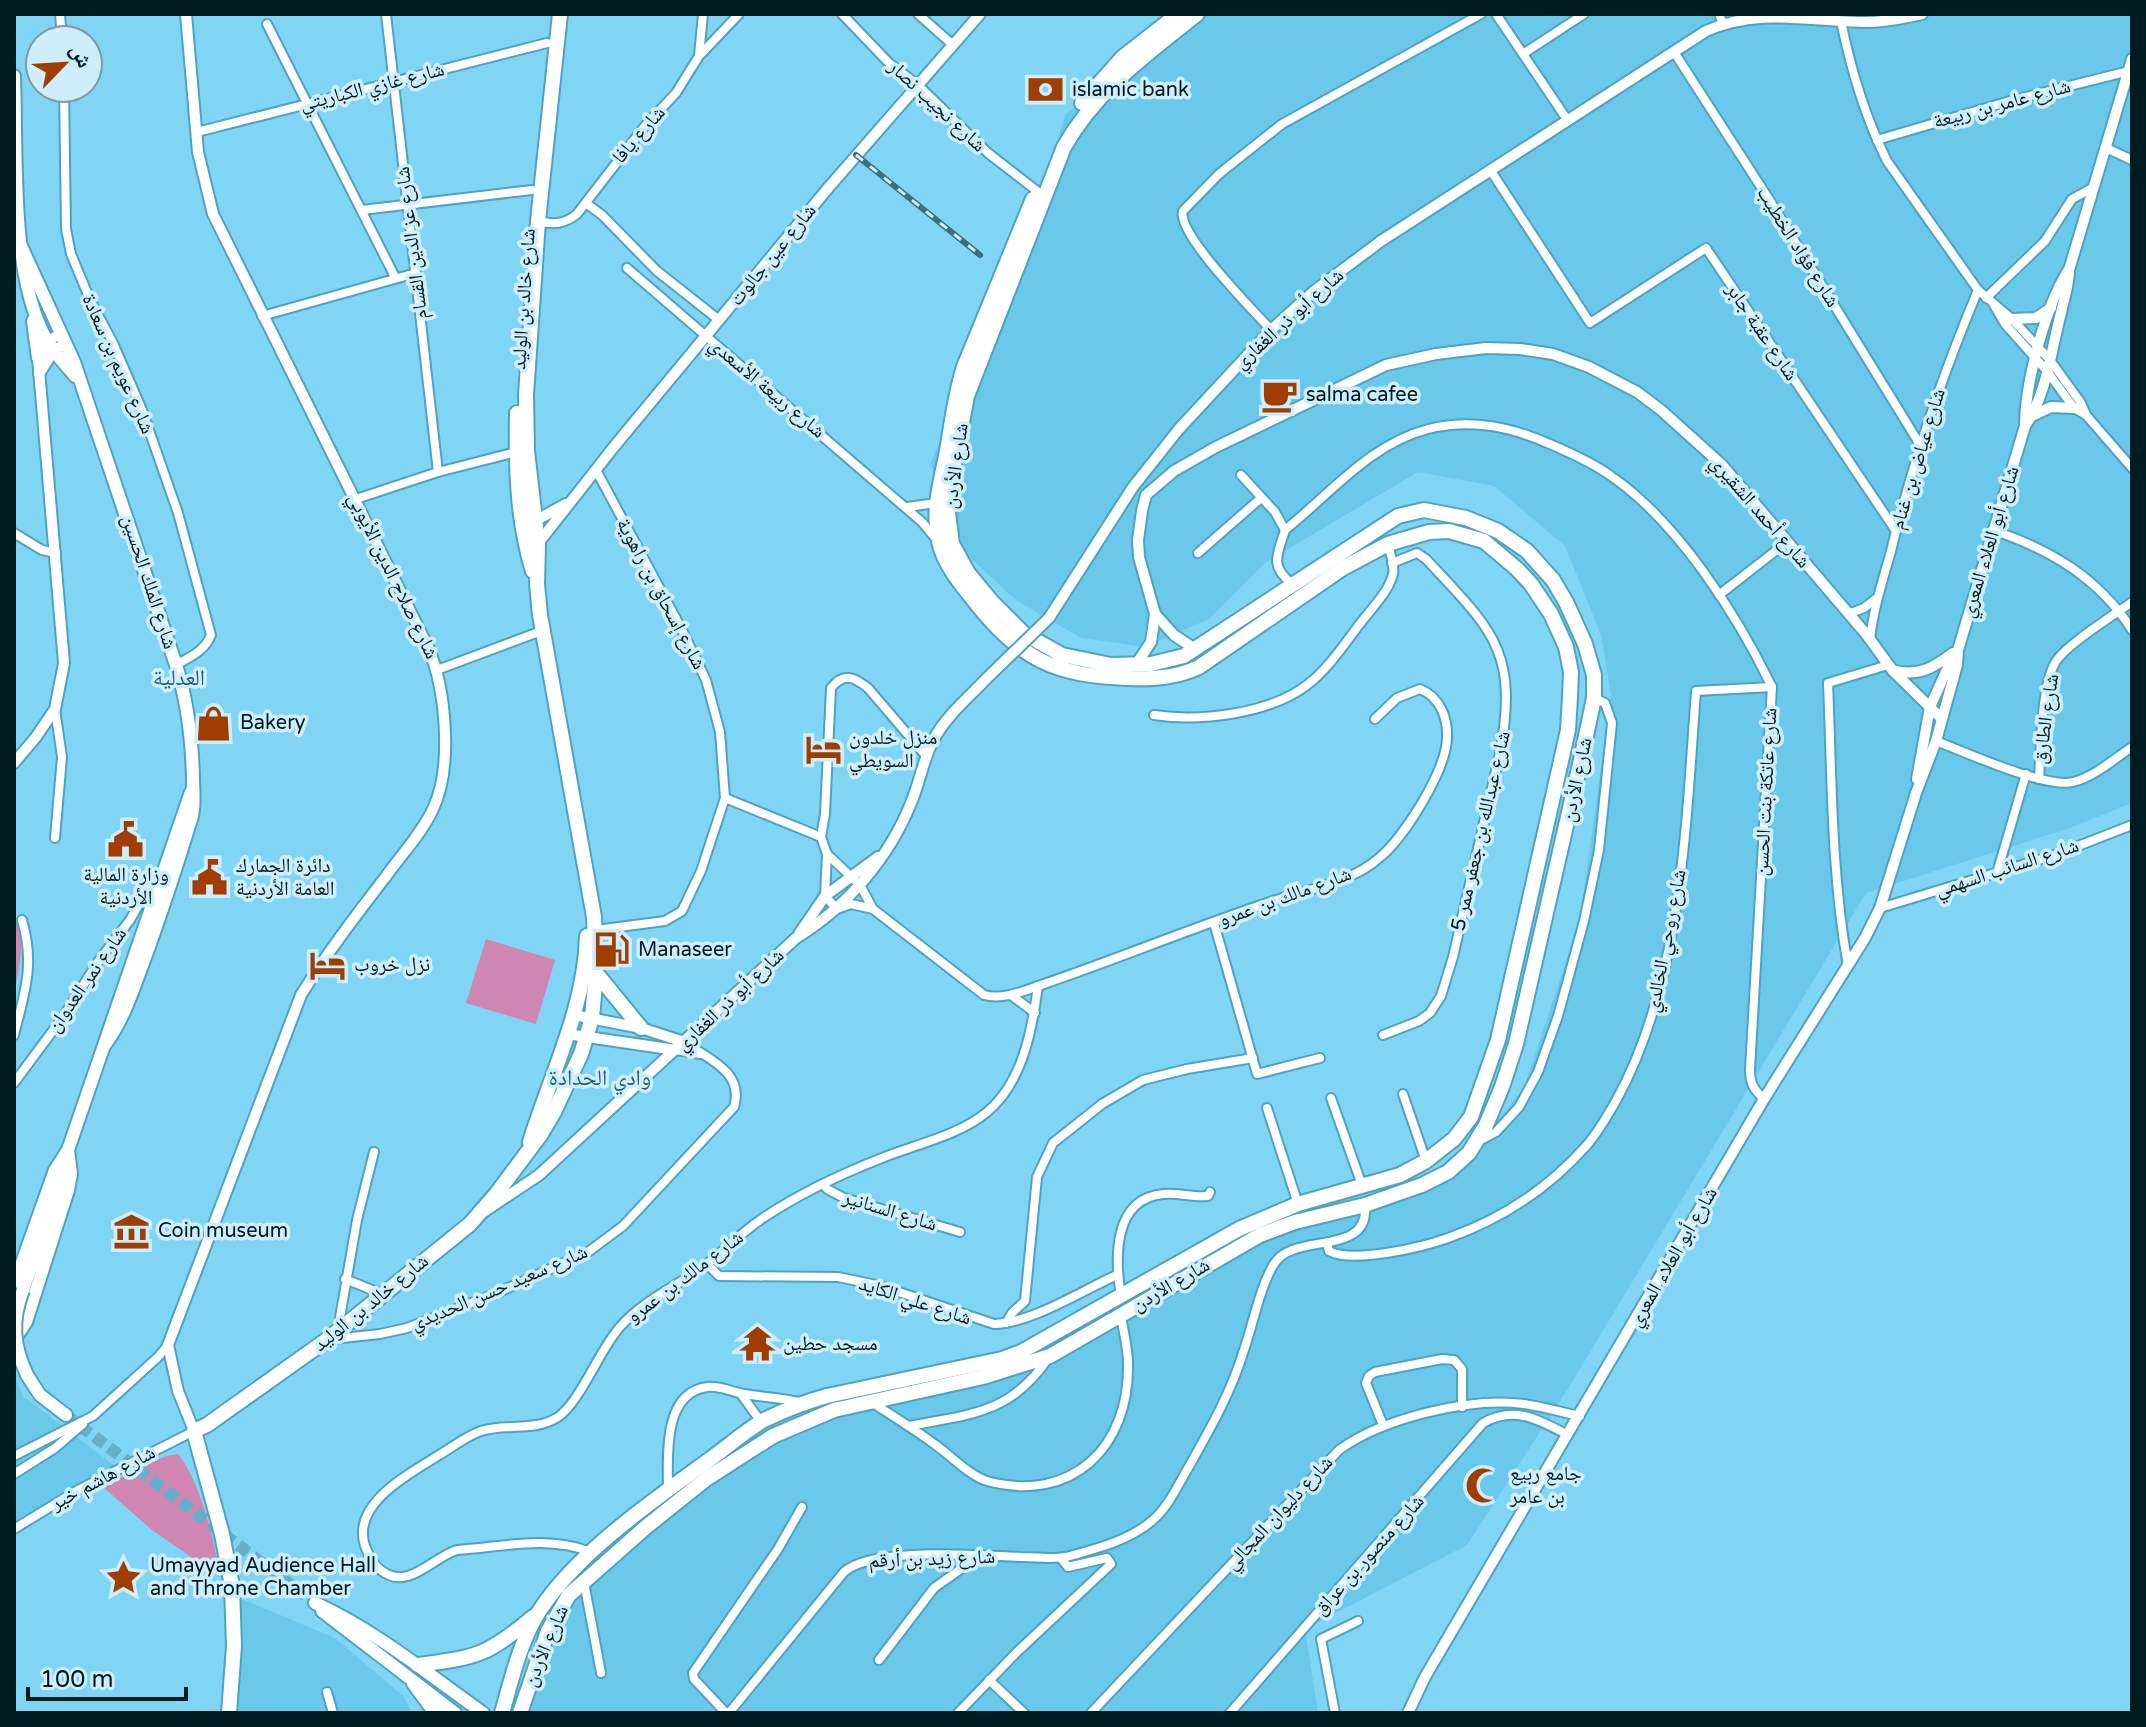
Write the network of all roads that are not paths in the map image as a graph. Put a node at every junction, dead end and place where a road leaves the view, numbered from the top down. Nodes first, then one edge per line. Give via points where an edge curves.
1 (186, 14) edge
2 (386, 14) edge
3 (550, 14) edge
4 (560, 14) edge
5 (703, 14) edge
6 (739, 14) edge
7 (842, 14) edge
8 (918, 14) edge
9 (980, 14) edge
10 (1178, 14) edge
11 (1197, 14) edge
12 (1481, 14) edge
13 (1496, 14) edge
14 (1584, 14) edge
15 (1922, 14) edge
16 (1721, 19) edge
17 (1841, 21) junction
18 (267, 24) dead end
19 (547, 43) junction
20 (953, 45) junction
21 (1674, 52) junction
22 (1523, 54) junction
23 (699, 56) junction
24 (2132, 59) edge
25 (2129, 71) junction
26 (14, 76) edge
27 (394, 81) junction
28 (918, 85) junction
29 (308, 103) junction
30 (64, 104) edge
31 (1568, 121) junction
32 (197, 132) junction
33 (1877, 140) junction
34 (2106, 148) junction
35 (2132, 160) edge
36 (1491, 171) junction
37 (2094, 187) junction
38 (532, 190) junction
39 (1037, 191) junction
40 (587, 204) junction
41 (408, 205) junction
42 (362, 210) junction
43 (538, 221) junction
44 (21, 246) junction
45 (1018, 250) junction
46 (627, 268) dead end
47 (2069, 270) junction
48 (416, 273) junction
49 (395, 277) junction
50 (1006, 278) junction
51 (1978, 290) junction
52 (1990, 300) junction
53 (31, 306) junction
54 (2051, 308) junction
55 (262, 316) junction
56 (2012, 319) junction
57 (719, 320) junction
58 (1271, 330) junction
59 (706, 336) junction
60 (63, 338) junction
61 (51, 345) junction
62 (2036, 352) junction
63 (38, 358) junction
64 (2048, 366) junction
65 (38, 375) junction
66 (80, 381) junction
67 (2074, 408) junction
68 (2086, 415) junction
69 (2032, 416) junction
70 (2025, 426) junction
71 (1919, 443) junction
72 (516, 452) junction
73 (2128, 457) edge
74 (2132, 468) edge
75 (596, 470) junction
76 (438, 472) junction
77 (1241, 475) dead end
78 (1261, 498) junction
79 (356, 499) junction
80 (571, 501) junction
81 (937, 503) junction
82 (907, 507) junction
83 (530, 524) junction
84 (1285, 530) junction
85 (1992, 530) junction
86 (1896, 531) junction
87 (14, 533) edge
88 (1787, 542) junction
89 (939, 543) junction
90 (1388, 544) junction
91 (533, 550) junction
92 (56, 553) junction
93 (1198, 553) dead end
94 (1392, 563) junction
95 (1291, 583) junction
96 (1719, 595) junction
97 (1878, 598) junction
98 (2132, 602) edge
99 (2120, 611) junction
100 (1155, 614) junction
101 (1848, 614) junction
102 (544, 630) junction
103 (2132, 630) edge
104 (1870, 640) junction
105 (1195, 649) junction
106 (1957, 654) junction
107 (176, 665) junction
108 (1135, 666) junction
109 (1891, 668) junction
110 (437, 670) junction
111 (1772, 687) junction
112 (1594, 698) junction
113 (1930, 707) junction
114 (55, 709) junction
115 (1154, 715) dead end
116 (1941, 718) junction
117 (1375, 719) dead end
118 (1936, 741) junction
119 (2132, 747) edge
120 (927, 757) junction
121 (14, 763) edge
122 (2026, 774) junction
123 (2039, 779) junction
124 (193, 788) junction
125 (1916, 793) junction
126 (725, 798) junction
127 (2132, 825) edge
128 (821, 837) junction
129 (55, 838) dead end
130 (883, 853) junction
131 (827, 854) junction
132 (1538, 867) junction
133 (1557, 871) junction
134 (588, 872) junction
135 (1997, 873) junction
136 (851, 875) junction
137 (160, 879) junction
138 (860, 885) junction
139 (825, 896) junction
140 (1880, 908) junction
141 (837, 909) junction
142 (873, 909) junction
143 (22, 920) dead end
144 (130, 920) junction
145 (1214, 923) junction
146 (150, 927) junction
147 (596, 930) junction
148 (796, 938) junction
149 (1848, 967) junction
150 (596, 973) junction
151 (1038, 986) junction
152 (1011, 995) junction
153 (1035, 1013) junction
154 (574, 1015) junction
155 (592, 1018) junction
156 (641, 1028) junction
157 (567, 1034) junction
158 (14, 1035) edge
159 (1383, 1035) dead end
160 (587, 1036) junction
161 (684, 1042) junction
162 (676, 1050) junction
163 (701, 1054) junction
164 (1253, 1058) junction
165 (1320, 1058) dead end
166 (14, 1083) edge
167 (1403, 1094) dead end
168 (1331, 1098) dead end
169 (1764, 1099) junction
170 (1267, 1108) dead end
171 (1477, 1142) junction
172 (68, 1150) junction
173 (527, 1150) junction
174 (374, 1152) dead end
175 (1426, 1161) junction
176 (823, 1184) junction
177 (1363, 1188) junction
178 (1210, 1192) dead end
179 (1298, 1204) junction
180 (1365, 1205) junction
181 (480, 1214) junction
182 (960, 1232) dead end
183 (1327, 1244) junction
184 (707, 1264) junction
185 (1117, 1275) junction
186 (345, 1279) junction
187 (19, 1288) edge
188 (382, 1294) junction
189 (1121, 1297) junction
190 (1121, 1314) junction
191 (1006, 1324) junction
192 (333, 1334) junction
193 (14, 1340) edge
194 (168, 1345) junction
195 (1050, 1356) junction
196 (741, 1394) junction
197 (871, 1402) junction
198 (802, 1403) junction
199 (1517, 1404) junction
200 (1462, 1407) junction
201 (1517, 1414) junction
202 (66, 1415) tunnel mouth
203 (93, 1416) junction
204 (1580, 1416) junction
205 (761, 1422) junction
206 (1383, 1425) junction
207 (909, 1426) junction
208 (194, 1431) junction
209 (1568, 1435) junction
210 (29, 1449) junction
211 (14, 1456) edge
212 (32, 1462) junction
213 (14, 1474) edge
214 (668, 1491) junction
215 (802, 1507) dead end
216 (14, 1529) edge
217 (591, 1552) junction
218 (980, 1556) junction
219 (1061, 1558) junction
220 (584, 1581) junction
221 (539, 1612) junction
222 (1358, 1621) dead end
223 (879, 1660) dead end
224 (418, 1665) junction
225 (601, 1673) dead end
226 (989, 1680) junction
227 (414, 1683) junction
228 (327, 1692) dead end
229 (229, 1713) edge
230 (333, 1713) edge
231 (436, 1713) edge
232 (455, 1713) edge
233 (483, 1713) edge
234 (502, 1713) edge
235 (520, 1713) edge
236 (728, 1713) edge
237 (958, 1713) edge
238 (1024, 1713) edge
239 (1091, 1713) edge
240 (1230, 1713) edge
241 (1335, 1713) edge
242 (1408, 1713) edge

1 - 32 street, شارع صلاح الدين الأيوبي
2 - 27 street, شارع عز الدين القسام
3 - 19 main road, شارع خالد بن الوليد
4 - 43 main road, شارع خالد بن الوليد
5 - 23 street, شارع يافا
6 - 23 street
7 - 28 street, شارع نجيب نصار
8 - 20 street
9 - 20 street, شارع عين جالوت
10 - 39 main road, شارع الأردن via 1123,57 1082,102 1055,145
11 - 45 main road, شارع الأردن via 1130,66 1083,116
12 - 58 street via 1282,124 1219,174 1183,211 1183,226
13 - 22 street
14 - 22 street
15 - 17 street, شارع أبو ذر الغفاري
16 - 17 street, شارع أبو ذر الغفاري
16 - 21 street, شارع أبو ذر الغفاري
17 - 33 street
18 - 29 street
19 - 27 street, شارع غازي الكباريتي
19 - 38 main road, شارع خالد بن الوليد
20 - 28 street, شارع عين جالوت
21 - 31 street, شارع أبو ذر الغفاري
21 - 71 street, شارع فؤاد الخطيب
22 - 31 street
23 - 40 street, شارع يافا
24 - 25 street, شارع أبو العلاء المعري
25 - 33 street, شارع عامر بن ربيعة
25 - 34 street, شارع أبو العلاء المعري
26 - 44 main road, شارع الملك الحسين
27 - 29 street, شارع غازي الكباريتي
27 - 41 street, شارع عز الدين القسام
28 - 39 street, شارع نجيب نصار via 988,153
28 - 57 street, شارع عين جالوت
29 - 32 street, شارع غازي الكباريتي
29 - 42 street
30 - 107 street, شارع عويم بن سعادة via 71,254 142,410 178,513 211,635 197,654
31 - 36 street, شارع أبو ذر الغفاري
32 - 55 street, شارع صلاح الدين الأيوبي via 209,203
33 - 51 street
34 - 35 street
34 - 37 street, شارع أبو العلاء المعري
36 - 58 street, شارع أبو ذر الغفاري via 1348,264
36 - 86 street, شارع عقبة جابر via 1590,323 1706,248
37 - 47 street, شارع أبو العلاء المعري
37 - 52 street via 2072,199 2045,241
38 - 41 street
38 - 72 main road, شارع خالد بن الوليد
39 - 45 main road, شارع الأردن
40 - 43 street, شارع يافا via 561,223
40 - 57 street via 657,271
41 - 42 street
41 - 48 street, شارع عز الدين القسام
42 - 49 street
43 - 83 main road, شارع خالد بن الوليد via 526,395
44 - 53 main road, شارع الملك الحسين
44 - 60 main road, شارع الملك الحسين
45 - 50 main road, شارع الأردن
46 - 59 street, شارع ربيعة الأسعدي
47 - 54 street, شارع أبو العلاء المعري
47 - 64 street, شارع أبو العلاء المعري
48 - 49 street
48 - 76 street, شارع عز الدين القسام
49 - 55 street
50 - 81 main road, شارع الأردن via 956,392
50 - 108 main road, شارع الأردن via 964,408 949,504 952,544 979,589 1045,648 1076,660
51 - 52 street
51 - 71 street, شارع عياض بن غنام
52 - 56 street
52 - 62 street via 2005,324
53 - 61 main road, شارع الملك الحسين
53 - 63 main road
54 - 56 street via 2036,318
54 - 62 street, شارع أبو العلاء المعري
55 - 79 street, شارع صلاح الدين الأيوبي
56 - 62 street
57 - 59 street, شارع عين جالوت
58 - 120 street, شارع أبو ذر الغفاري, bridge via 1179,429 1133,487 1049,618 945,722
59 - 75 street, شارع عين جالوت
59 - 82 street, شارع ربيعة الأسعدي
60 - 61 street
60 - 66 main road, شارع الملك الحسين
61 - 63 street
61 - 65 street
61 - 66 main road, شارع الملك الحسين
62 - 64 street
62 - 70 street, شارع أبو العلاء المعري
63 - 65 street
64 - 67 street
64 - 68 street
64 - 69 street, شارع أبو العلاء المعري
65 - 92 street
66 - 107 main road, شارع الملك الحسين
67 - 68 street
67 - 69 street via 2051,407
68 - 73 street
69 - 70 street, شارع أبو العلاء المعري
70 - 85 street, شارع أبو العلاء المعري
71 - 86 street, شارع عياض بن غنام
72 - 76 street
72 - 83 main road, شارع خالد بن الوليد
73 - 74 street
75 - 80 street, شارع عين جالوت
75 - 126 street, شارع إسحاق بن راهوية via 706,680 720,732
76 - 79 street
77 - 78 street
78 - 84 street
78 - 93 street
79 - 110 street, شارع صلاح الدين الأيوبي
80 - 83 street, شارع عين جالوت
80 - 91 street, شارع عين جالوت
81 - 82 street
81 - 89 main road, شارع الأردن
82 - 89 street, شارع ربيعة الأسعدي
83 - 91 main road, شارع خالد بن الوليد
84 - 95 street via 1277,564 1280,575
84 - 96 street, شارع عاتكة بنت الحسن via 1369,457 1395,443 1428,429 1486,424 1524,432 1614,477 1662,521
85 - 99 street via 2059,558
85 - 106 street, شارع أبو العلاء المعري
86 - 97 street, شارع عياض بن غنام
87 - 92 street
88 - 96 street
88 - 100 street, شارع أحمد الشقيري via 1722,465 1637,392 1559,355 1486,348 1386,365 1174,471 1146,495 1138,528
88 - 101 street, شارع أحمد الشقيري
89 - 90 main road, شارع الأردن via 960,584 1013,644 1072,673 1133,678 1176,676 1199,667 1308,590
90 - 94 street
90 - 132 main road, شارع الأردن via 1449,531 1484,541 1531,584 1563,636 1571,672 1568,730
91 - 102 main road, شارع خالد بن الوليد
92 - 114 street via 64,663
94 - 115 street via 1393,573 1379,598 1296,693 1233,714 1183,719
94 - 159 street, شارع عبدالله بن جعفر ممر 5 via 1417,553 1483,621 1496,645 1507,694 1500,753 1441,996 1419,1021
95 - 105 main road, شارع الأردن
95 - 112 main road, شارع الأردن via 1398,516 1424,510 1483,523 1527,551 1553,580 1585,644
96 - 111 street, شارع عاتكة بنت الحسن
97 - 101 street
97 - 104 street, شارع عياض بن غنام
98 - 99 street, شارع الطارق
99 - 103 street
99 - 123 street, شارع الطارق via 2054,663 2046,693
100 - 105 street
100 - 108 street via 1151,642
101 - 104 street, شارع أحمد الشقيري
102 - 110 street
102 - 134 main road, شارع خالد بن الوليد
104 - 109 street, شارع أحمد الشقيري
105 - 108 main road, شارع الأردن via 1176,659
106 - 109 street via 1925,672
106 - 113 street, شارع أبو العلاء المعري
106 - 116 street, شارع أبو العلاء المعري
107 - 124 main road, شارع الملك الحسين via 189,711
109 - 113 street, شارع أحمد الشقيري
109 - 149 street via 1828,683 1837,892
110 - 194 street, شارع صلاح الدين الأيوبي via 444,739 434,808 301,995
111 - 169 street, شارع عاتكة بنت الحسن via 1750,1069 1754,1090
111 - 183 street, شارع روحي الخالدي via 1696,691 1684,846 1664,972 1642,1049 1588,1144 1531,1196 1470,1230 1416,1249 1335,1254
112 - 133 main road, شارع الأردن
112 - 171 street via 1605,703 1612,723 1599,850 1584,921 1538,1072 1509,1120
113 - 116 street, شارع أحمد الشقيري
113 - 125 street, شارع أبو العلاء المعري
114 - 121 street
114 - 129 street via 62,757
116 - 118 street, شارع أبو العلاء المعري
117 - 145 street, شارع مالك بن عمرو via 1397,698 1420,689 1433,696 1446,721 1447,742 1439,767 1395,842 1378,860 1334,882
118 - 122 street
118 - 125 street, شارع أبو العلاء المعري
119 - 123 street via 2080,780 2062,784
120 - 128 street via 868,688 851,677 835,682 829,692
120 - 130 street, شارع أبو ذر الغفاري via 904,819
122 - 123 street
122 - 135 street
124 - 137 main road, شارع الملك الحسين
124 - 146 main road, شارع الملك الحسين via 192,816
125 - 140 street, شارع أبو العلاء المعري
126 - 128 street
126 - 147 street, شارع إسحاق بن راهوية via 682,911 665,921
127 - 135 street, شارع السائب السهمي
128 - 131 street
130 - 136 street, شارع أبو ذر الغفاري
130 - 138 street, شارع أبو ذر الغفاري
131 - 136 street
131 - 139 street
132 - 133 main road
132 - 175 main road, شارع الأردن via 1498,1040 1471,1117
133 - 171 main road, شارع الأردن via 1516,1044
134 - 147 main road, شارع خالد بن الوليد
134 - 154 main road, شارع خالد بن الوليد via 586,957
135 - 140 street, شارع السائب السهمي
136 - 138 street
136 - 139 street, شارع أبو ذر الغفاري
137 - 144 street, شارع نمر العدوان
137 - 146 main road, شارع الملك الحسين
138 - 141 street, شارع أبو ذر الغفاري
138 - 142 street
139 - 141 street
139 - 148 street, شارع أبو ذر الغفاري
140 - 149 street, شارع أبو العلاء المعري
141 - 142 street via 851,904
141 - 148 street, شارع أبو ذر الغفاري
142 - 152 street via 984,995
143 - 158 street via 30,957
144 - 146 main road
144 - 166 street, شارع نمر العدوان
145 - 151 street, شارع مالك بن عمرو
145 - 164 street
146 - 172 main road, شارع الملك الحسين via 119,1026 104,1046
147 - 150 main road, شارع خالد بن الوليد
148 - 161 street, شارع أبو ذر الغفاري
149 - 169 street, شارع أبو العلاء المعري
150 - 155 main road, شارع خالد بن الوليد
150 - 156 main road
151 - 152 street, شارع مالك بن عمرو
151 - 153 street, شارع مالك بن عمرو
152 - 153 street
153 - 176 street, شارع مالك بن عمرو via 1018,1069 987,1112
154 - 155 street
154 - 157 main road, شارع خالد بن الوليد
155 - 156 street
155 - 160 main road, شارع خالد بن الوليد
156 - 161 street
157 - 160 street
157 - 173 main road, شارع خالد بن الوليد
160 - 162 street
160 - 173 main road, شارع خالد بن الوليد via 554,1112
161 - 162 street, شارع أبو ذر الغفاري
161 - 163 street, شارع سعيد حسن الحديدي
162 - 163 street, شارع سعيد حسن الحديدي
162 - 181 street, شارع أبو ذر الغفاري via 539,1175
163 - 192 street, شارع سعيد حسن الحديدي via 731,1076 738,1091 734,1107 608,1239 555,1268 407,1328
164 - 165 street via 1257,1074
164 - 191 street via 1143,1080 1053,1143 1037,1177 1025,1301
167 - 175 street
168 - 177 street
169 - 204 street, شارع أبو العلاء المعري
170 - 179 street
171 - 180 main road, شارع الأردن via 1439,1177
172 - 187 main road via 57,1194
172 - 193 main road, شارع الملك الحسين via 68,1190 26,1322
173 - 181 main road, شارع خالد بن الوليد
174 - 186 street
175 - 177 main road, شارع الأردن
176 - 182 street, شارع السنانير via 844,1198
176 - 184 street, شارع مالك بن عمرو via 763,1218
177 - 179 main road, شارع الأردن
178 - 185 street via 1200,1197 1164,1194 1140,1203 1118,1237
179 - 189 main road, شارع الأردن via 1239,1229
180 - 183 street via 1363,1226
180 - 190 main road, شارع الأردن via 1260,1235
181 - 188 main road, شارع خالد بن الوليد
183 - 219 street via 1295,1249 1275,1261 1234,1382 1154,1519 1113,1543
184 - 191 street, شارع علي الكايد via 719,1276 838,1277 881,1286 984,1323
184 - 217 street, شارع مالك بن عمرو via 621,1326 557,1417 466,1438 386,1493 372,1506 362,1528 373,1560 394,1577 416,1573 457,1550 533,1542
185 - 189 street
185 - 191 street
186 - 188 street
186 - 192 street
187 - 202 main road, bridge via 15,1346 40,1395
188 - 192 main road, شارع خالد بن الوليد
189 - 198 main road, شارع الأردن via 1002,1359
190 - 195 main road, شارع الأردن
190 - 207 street via 1129,1362 1119,1425 1099,1455 1076,1473 1020,1487 984,1480
192 - 208 main road, شارع خالد بن الوليد
194 - 203 street, شارع صلاح الدين الأيوبي
194 - 208 street
195 - 197 main road, شارع الأردن
195 - 207 street via 1029,1385 991,1408
196 - 198 street
196 - 205 street
196 - 214 street via 708,1387 682,1403 671,1429
197 - 207 street
197 - 220 main road, شارع الأردن via 834,1410 773,1436 706,1479
198 - 205 main road, شارع الأردن
199 - 200 street, شارع دليوان المجالي
199 - 201 street
199 - 204 street, شارع دليوان المجالي
200 - 206 street, شارع دليوان المجالي
200 - 206 street via 1462,1369 1454,1360 1375,1372 1366,1383
201 - 209 street
201 - 240 street, شارع منصور بن عراق via 1503,1414 1478,1429
203 - 210 street, شارع صلاح الدين الأيوبي
203 - 212 street
204 - 209 street, شارع أبو العلاء المعري
205 - 214 main road, شارع الأردن
206 - 239 street, شارع دليوان المجالي via 1339,1450
208 - 216 street, شارع هاشم خير
208 - 229 main road via 232,1586
209 - 242 street, شارع أبو العلاء المعري
210 - 211 street, شارع صلاح الدين الأيوبي
210 - 212 street
212 - 213 street
214 - 217 main road, شارع الأردن
215 - 236 street via 694,1670 694,1679
217 - 221 main road, شارع الأردن
218 - 219 street, شارع زيد بن أرقم
218 - 223 street via 934,1588
218 - 236 street, شارع زيد بن أرقم via 887,1557 856,1563
219 - 226 street via 1068,1567 1107,1558 1111,1564
220 - 225 street
220 - 235 main road, شارع الأردن via 554,1618
221 - 224 main road via 481,1654
221 - 234 main road, شارع الأردن via 523,1642
222 - 241 street via 1321,1639
224 - 227 main road via 317,1604
224 - 233 main road
226 - 237 street
226 - 238 street
227 - 231 main road
227 - 232 main road
228 - 230 street

